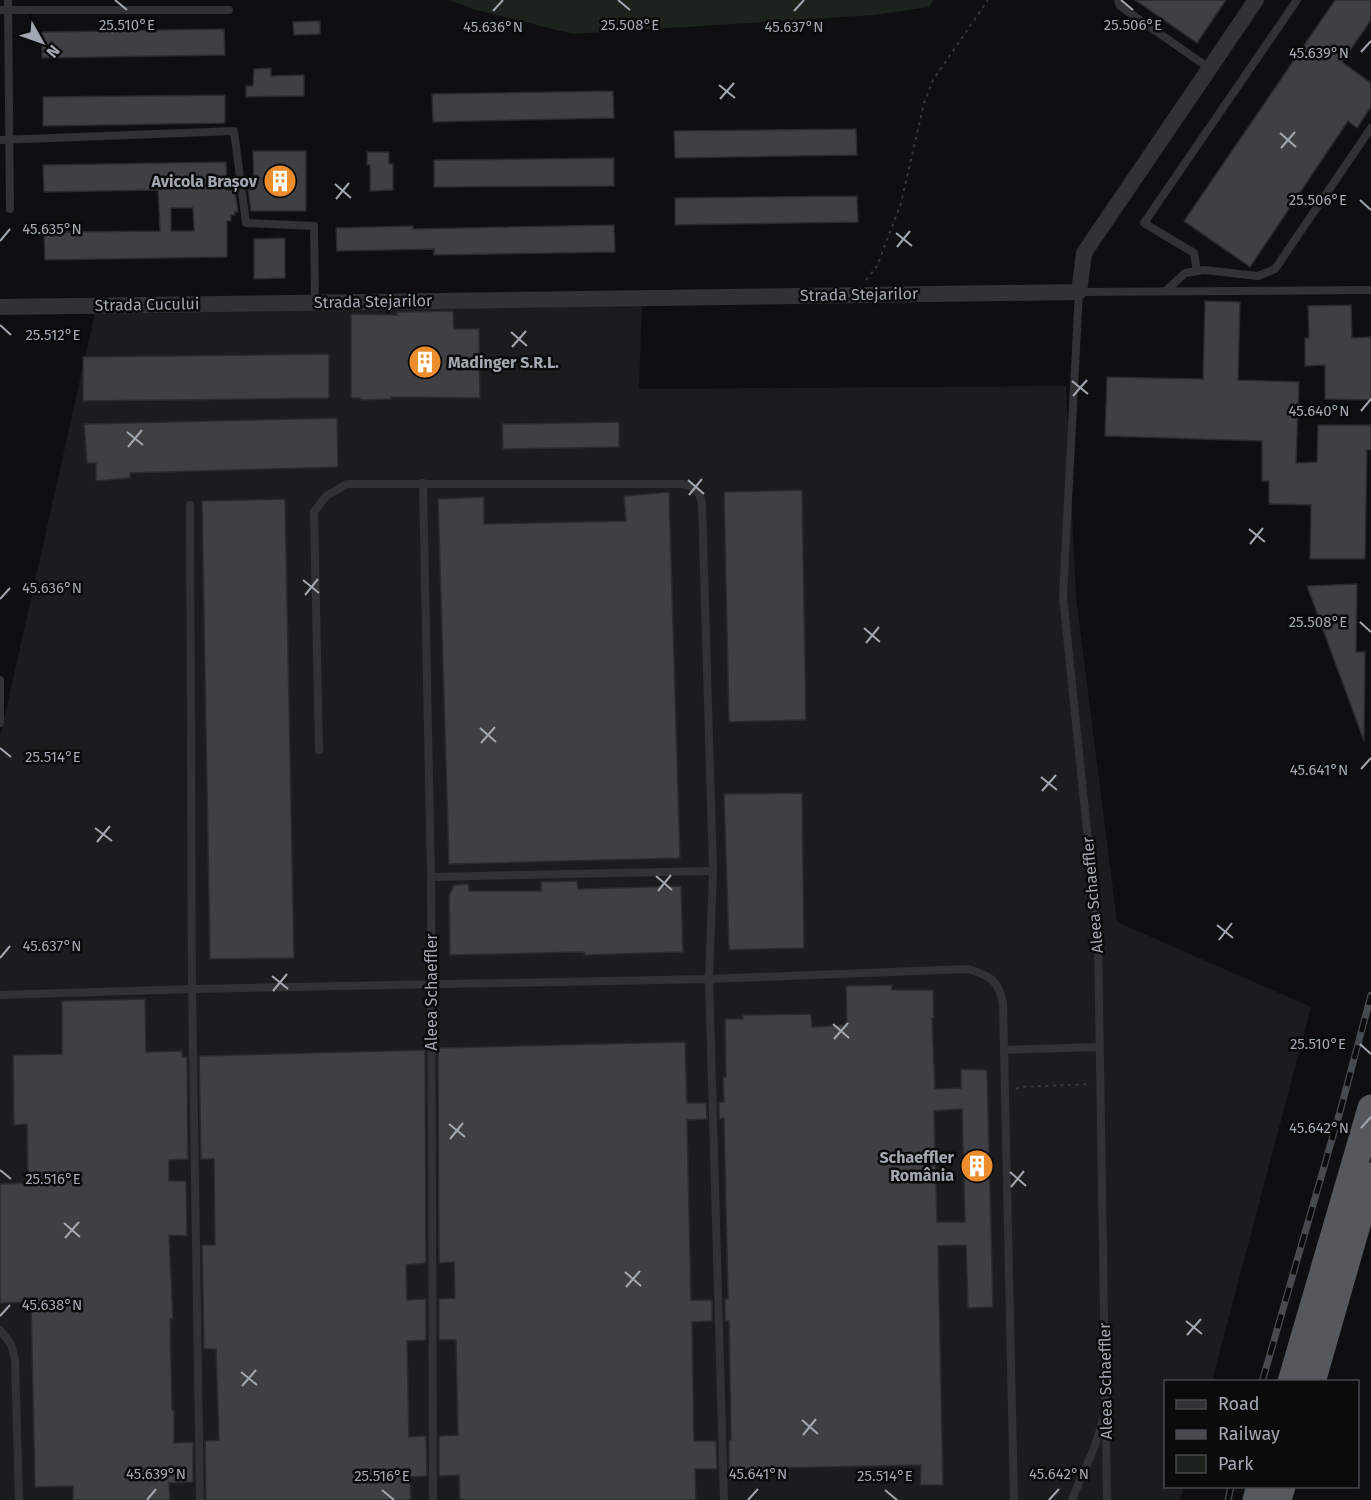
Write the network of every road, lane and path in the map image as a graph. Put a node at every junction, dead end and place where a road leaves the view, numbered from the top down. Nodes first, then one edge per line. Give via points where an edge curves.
1 (8, 0) edge
2 (988, 0) edge
3 (1118, 0) edge
4 (1256, 0) edge
5 (1297, 0) edge
6 (4, 10) edge
7 (229, 10) dead end
8 (1209, 69) junction
9 (1371, 128) edge
10 (5, 140) edge
11 (10, 209) dead end
12 (1197, 271) junction
13 (1371, 290) edge
14 (1166, 291) junction
15 (1079, 292) junction
16 (854, 294) junction
17 (294, 302) joint
18 (315, 302) junction
19 (0, 307) edge
20 (423, 483) junction
21 (190, 505) dead end
22 (0, 680) edge
23 (0, 723) edge
24 (319, 750) dead end
25 (713, 871) junction
26 (431, 877) junction
27 (709, 979) junction
28 (431, 985) junction
29 (192, 989) junction
30 (0, 995) edge
31 (1099, 1047) junction
32 (1004, 1050) junction
33 (1100, 1083) junction
34 (1005, 1094) junction
35 (1371, 1108) edge
36 (1371, 1176) edge
37 (0, 1330) edge
38 (1292, 1380) edge
39 (1313, 1380) edge
40 (1105, 1408) junction
41 (18, 1500) edge
42 (200, 1500) edge
43 (434, 1500) edge
44 (724, 1500) edge
45 (1014, 1500) edge
46 (1072, 1500) edge
47 (1107, 1500) edge

1 - 6 lane
2 - 16 path via 933,80 901,203 877,266
3 - 8 lane via 1120,6
4 - 8 street
5 - 12 lane via 1144,223 1194,253
6 - 7 lane
6 - 10 lane
8 - 15 street via 1083,253
9 - 12 lane via 1275,269 1258,276
10 - 11 lane
10 - 18 lane via 234,131 246,223 314,226
12 - 14 lane via 1185,273
13 - 14 lane
14 - 15 lane
15 - 16 street, Strada Stejarilor
15 - 31 lane, Aleea Schaeffler via 1063,596 1098,939
16 - 18 street, Strada Stejarilor
17 - 18 street, Strada Stejarilor
17 - 19 street, Strada Cucului
20 - 24 lane via 348,484 326,496 314,512
20 - 25 lane via 683,484 699,492
20 - 26 lane, Aleea Schaeffler
21 - 29 lane
22 - 23 lane
25 - 26 lane
25 - 27 lane
26 - 28 lane, Aleea Schaeffler
27 - 28 lane
27 - 32 lane via 968,969 989,976 1000,987
27 - 44 lane
28 - 29 lane
28 - 43 lane, Aleea Schaeffler
29 - 30 lane
29 - 42 lane
31 - 32 lane
31 - 33 lane, Aleea Schaeffler
32 - 34 lane
33 - 34 path via 1020,1087
33 - 40 lane, Aleea Schaeffler
34 - 45 lane
35 - 38 highway
36 - 39 highway
37 - 41 lane via 11,1344 15,1359
40 - 46 lane via 1093,1454
40 - 47 lane, Aleea Schaeffler

